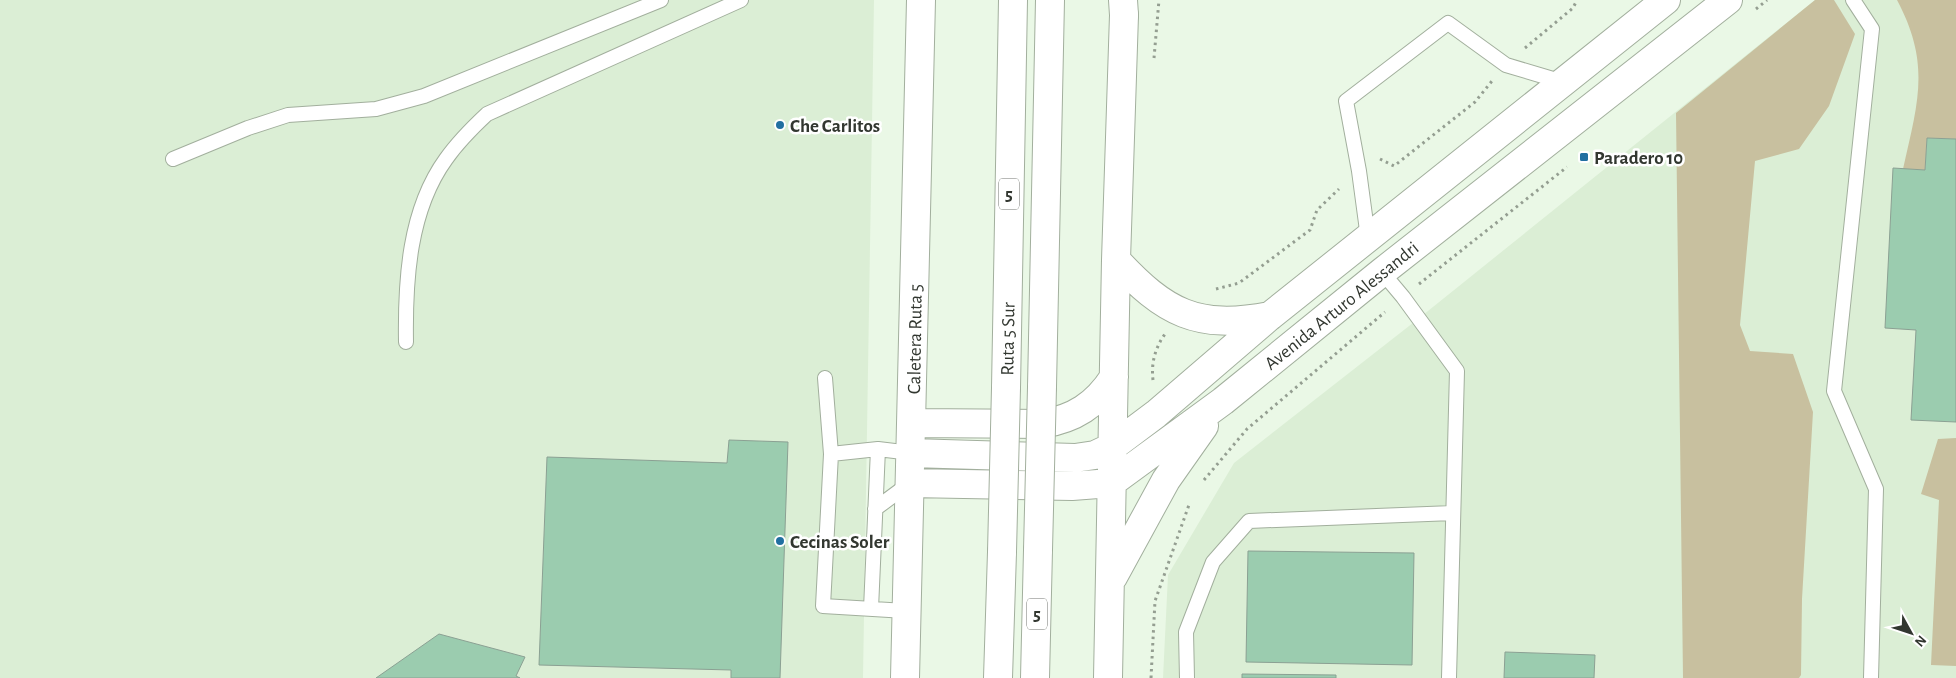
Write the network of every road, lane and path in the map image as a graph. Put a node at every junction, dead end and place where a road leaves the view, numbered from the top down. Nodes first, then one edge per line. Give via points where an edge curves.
1 (660, 0) edge
2 (741, 0) edge
3 (921, 0) edge
4 (1014, 0) edge
5 (1050, 0) edge
6 (1159, 0) edge
7 (1577, 0) edge
8 (1666, 0) edge
9 (1728, 0) edge
10 (1767, 0) edge
11 (1853, 0) edge
12 (1123, 7) edge
13 (1752, 13) dead end
14 (1506, 64) junction
15 (1153, 68) dead end
16 (1563, 82) junction
17 (172, 159) dead end
18 (1571, 164) dead end
19 (1359, 171) junction
20 (1368, 238) junction
21 (1116, 260) junction
22 (1382, 272) junction
23 (1208, 291) dead end
24 (1403, 297) junction
25 (1270, 316) junction
26 (406, 342) dead end
27 (1114, 377) junction
28 (825, 378) dead end
29 (1223, 401) junction
30 (912, 423) junction
31 (1112, 447) junction
32 (878, 449) junction
33 (911, 453) junction
34 (830, 454) junction
35 (1204, 480) dead end
36 (910, 484) junction
37 (1111, 484) junction
38 (1192, 495) dead end
39 (875, 509) junction
40 (1453, 514) junction
41 (1111, 582) junction
42 (871, 609) junction
43 (906, 611) junction
44 (905, 678) edge
45 (998, 678) edge
46 (1035, 678) edge
47 (1108, 678) edge
48 (1151, 678) edge
49 (1187, 678) edge
50 (1449, 678) edge
51 (1871, 678) edge

1 - 17 lane via 424,96 376,109 288,116
2 - 26 lane via 487,114 464,135 430,186 419,216 412,247
3 - 30 main road, Caletera Ruta 5
4 - 45 main road, Ruta 5 Sur / 5, bridge
5 - 46 main road, Ruta 5 Sur / 5, bridge
6 - 15 path
7 - 14 path via 1573,8
8 - 16 main road, Avenida Arturo Alessandri
9 - 22 main road, Avenida Arturo Alessandri
10 - 13 path
11 - 51 lane via 1872,29 1834,391 1876,489
12 - 21 main road
14 - 16 lane
14 - 19 path via 1474,102 1394,166 1381,158
14 - 19 lane via 1448,23 1346,101
16 - 20 main road, Avenida Arturo Alessandri
18 - 24 path
19 - 20 lane
19 - 23 path via 1317,210 1310,230 1239,283
20 - 25 main road, Avenida Arturo Alessandri
21 - 25 main road via 1159,302 1181,313 1205,319 1244,321
21 - 27 main road
22 - 24 lane
22 - 29 main road, Avenida Arturo Alessandri
24 - 35 path via 1246,429
24 - 40 lane via 1457,371
25 - 31 main road, Avenida Arturo Alessandri via 1156,414
27 - 30 main road via 1088,408 1058,422
27 - 31 main road
28 - 34 lane
29 - 37 main road, Avenida Arturo Alessandri
29 - 41 main road via 1166,480
30 - 33 main road, Caletera Ruta 5
31 - 33 main road, Avenida Arturo Alessandri via 1095,455 1075,458
31 - 37 main road
32 - 33 lane
32 - 34 lane
32 - 39 lane
33 - 36 main road, Caletera Ruta 5
34 - 42 lane via 822,606
36 - 37 main road
36 - 39 lane
36 - 43 main road, Caletera Ruta 5
37 - 41 main road
38 - 48 path via 1155,601
39 - 42 lane
40 - 49 lane via 1249,521 1213,562 1186,632
40 - 50 lane
41 - 47 main road
42 - 43 lane
43 - 44 main road, Caletera Ruta 5

